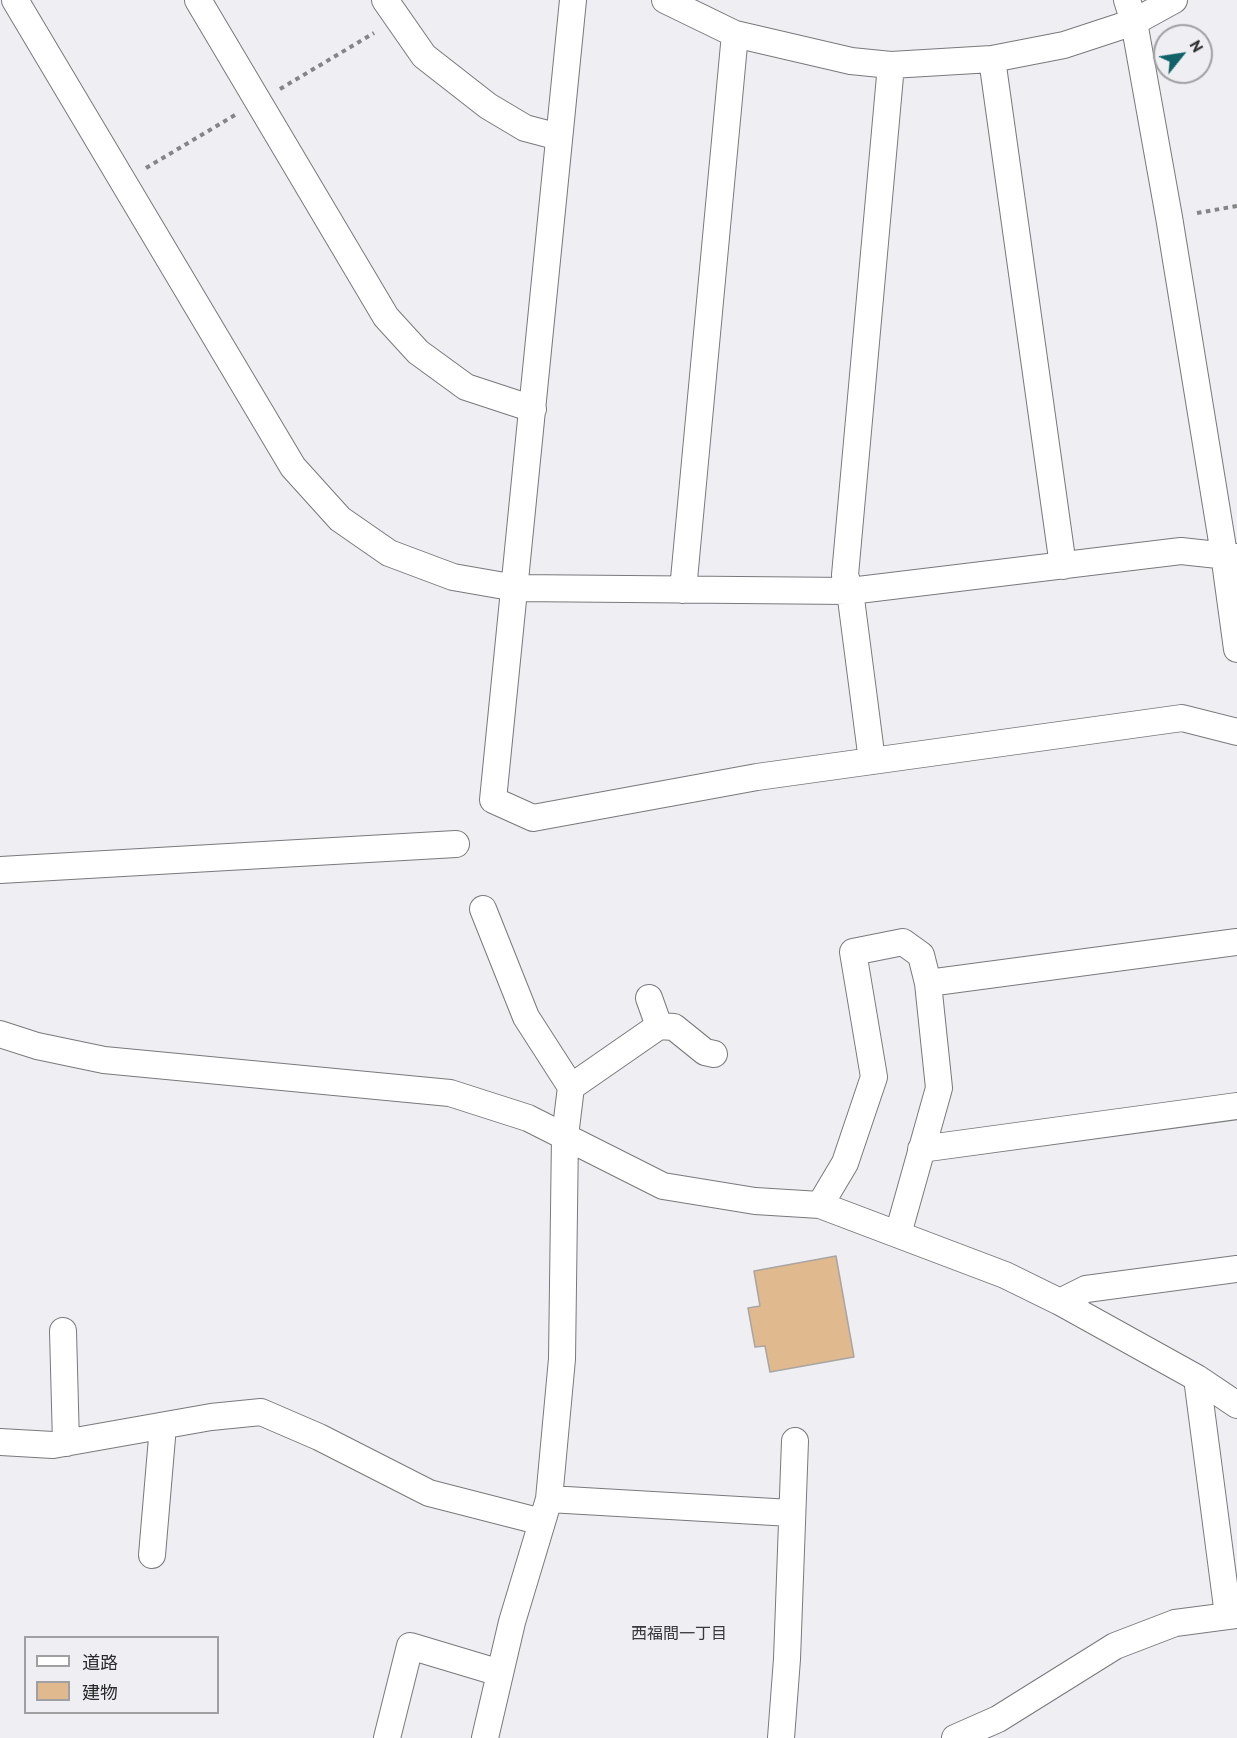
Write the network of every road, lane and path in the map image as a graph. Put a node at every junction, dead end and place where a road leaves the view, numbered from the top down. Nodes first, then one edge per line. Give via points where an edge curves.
1 (15, 0) edge
2 (198, 0) edge
3 (385, 0) edge
4 (573, 0) edge
5 (665, 0) edge
6 (1174, 0) edge
7 (1130, 11) edge
8 (735, 34) junction
9 (992, 59) junction
10 (891, 65) junction
11 (559, 137) junction
12 (1237, 206) edge
13 (1169, 217) junction
14 (533, 409) junction
15 (1231, 555) edge
16 (1063, 566) junction
17 (516, 588) junction
18 (682, 590) junction
19 (850, 591) junction
20 (1237, 649) edge
21 (1237, 732) edge
22 (872, 761) junction
23 (456, 844) dead end
24 (0, 870) edge
25 (483, 909) dead end
26 (1237, 942) edge
27 (928, 983) junction
28 (649, 998) dead end
29 (659, 1026) junction
30 (0, 1034) edge
31 (714, 1054) dead end
32 (572, 1087) junction
33 (1237, 1106) edge
34 (565, 1136) junction
35 (921, 1149) junction
36 (820, 1205) junction
37 (898, 1234) junction
38 (1237, 1269) edge
39 (1060, 1302) junction
40 (63, 1331) dead end
41 (1197, 1378) junction
42 (1237, 1405) edge
43 (163, 1426) junction
44 (795, 1441) dead end
45 (0, 1442) edge
46 (66, 1443) junction
47 (546, 1511) junction
48 (791, 1513) junction
49 (152, 1555) dead end
50 (1233, 1615) edge
51 (500, 1673) junction
52 (994, 1730) edge
53 (387, 1738) edge
54 (485, 1738) edge
55 (497, 1738) edge
56 (781, 1738) edge
57 (955, 1738) edge

1 - 17 street via 293,467 340,519 389,553 453,577
2 - 14 street via 386,317 418,352 466,387
3 - 11 street via 424,57 488,106 525,128
4 - 11 street
5 - 8 street
6 - 7 street
7 - 9 street via 1064,45
7 - 13 street
8 - 10 street via 851,61
8 - 18 street
9 - 10 street
9 - 16 street
10 - 19 street via 845,575
11 - 14 street
12 - 13 path
13 - 15 street
14 - 17 street
15 - 16 street via 1181,551
15 - 20 street
16 - 19 street
17 - 18 street
17 - 22 street via 493,800 533,818 757,777
18 - 19 street
19 - 22 street
21 - 22 street via 1182,718
23 - 24 street
25 - 32 street via 526,1017
26 - 27 street
27 - 35 street via 939,1088
27 - 36 street via 921,955 903,942 853,952 874,1077 845,1163
28 - 29 street
29 - 31 street via 674,1027 705,1052
29 - 32 street
30 - 34 street via 104,1060 450,1093 528,1118
32 - 34 street
33 - 35 street
34 - 36 street via 663,1186 755,1201
34 - 47 street via 562,1359
35 - 37 street
36 - 37 street
37 - 39 street via 1005,1275
38 - 39 street via 1086,1289
39 - 41 street
40 - 46 street
41 - 42 street
41 - 50 street
43 - 46 street
43 - 47 street via 261,1412 429,1493
43 - 49 street
44 - 48 street
45 - 46 street
47 - 48 street
47 - 51 street
48 - 56 street
50 - 52 street via 1175,1623 1114,1646
51 - 53 street via 410,1646
51 - 54 street
52 - 57 street
54 - 55 street

